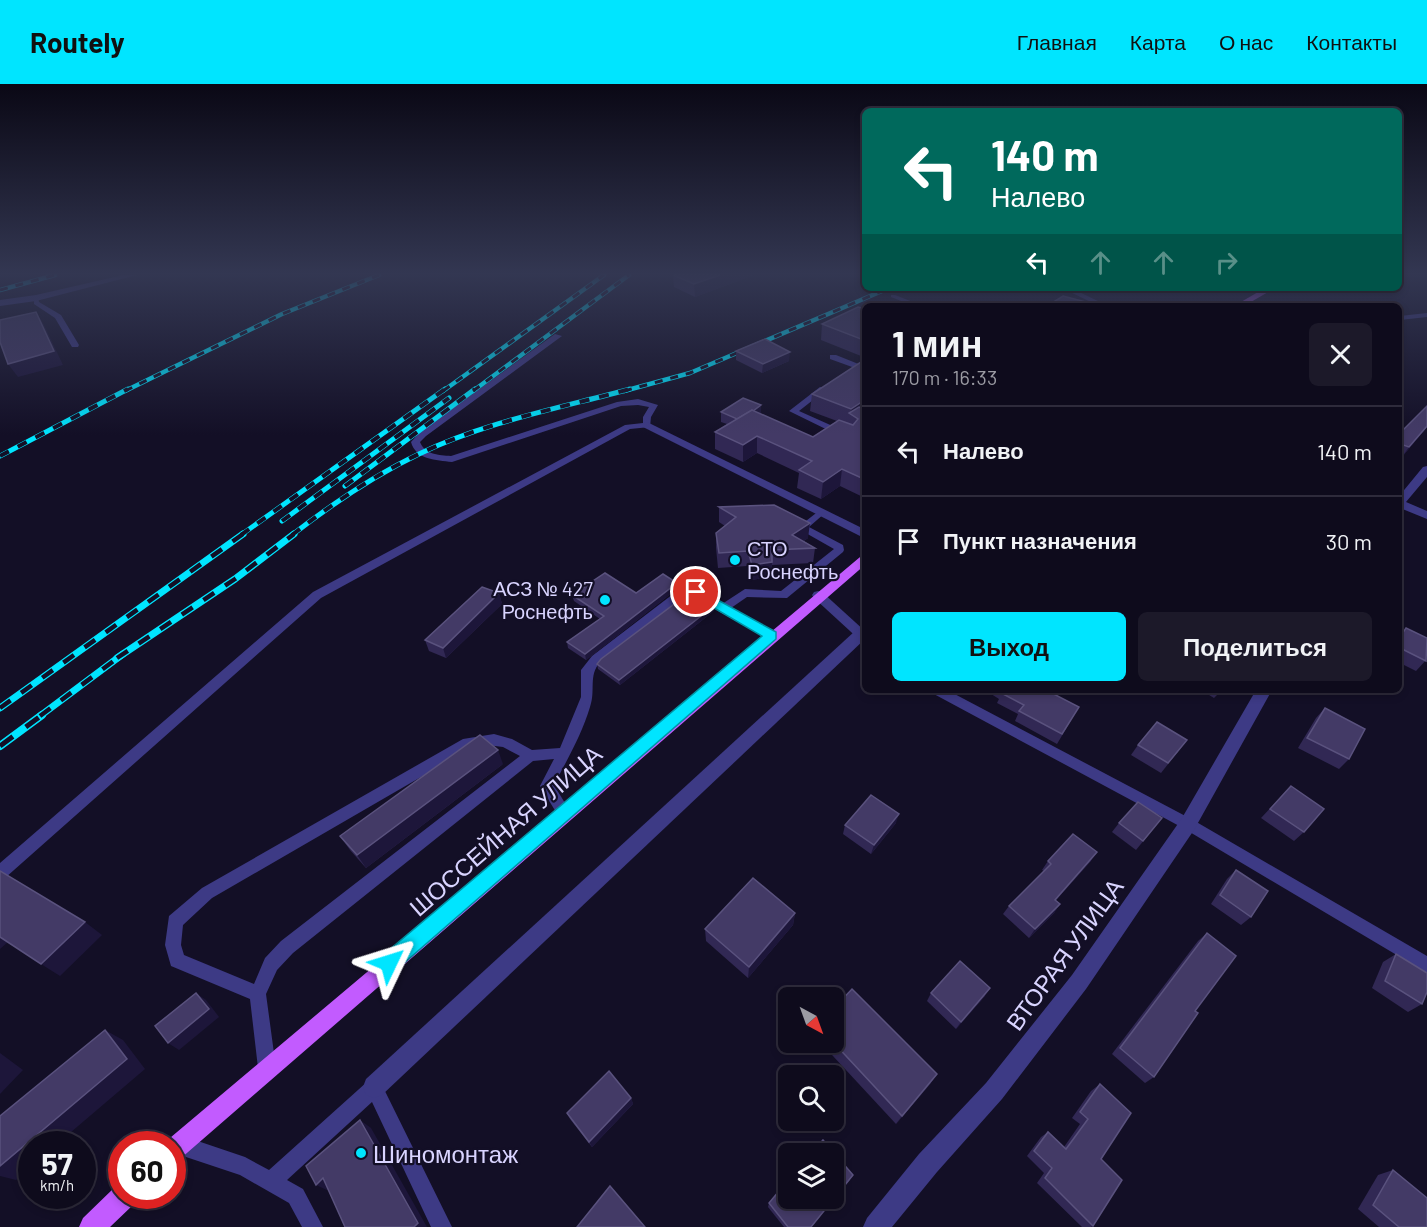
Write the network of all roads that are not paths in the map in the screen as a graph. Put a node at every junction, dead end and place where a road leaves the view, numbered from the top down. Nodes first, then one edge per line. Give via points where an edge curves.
1 (65, 328) edge
2 (558, 336) dead end
3 (75, 345) dead end
4 (833, 357) dead end
5 (862, 369) edge
6 (862, 372) edge
7 (850, 375) edge
8 (832, 383) edge
9 (647, 425) junction
10 (849, 437) edge
11 (1427, 469) edge
12 (1402, 500) edge
13 (1402, 504) edge
14 (820, 513) junction
15 (1427, 515) edge
16 (862, 533) edge
17 (862, 559) edge
18 (818, 595) junction
19 (724, 608) junction
20 (771, 635) junction
21 (862, 636) edge
22 (862, 638) edge
23 (942, 693) edge
24 (1262, 693) edge
25 (563, 753) junction
26 (530, 756) junction
27 (564, 813) junction
28 (1188, 824) junction
29 (0, 873) edge
30 (1427, 965) edge
31 (258, 994) junction
32 (267, 1068) junction
33 (374, 1087) junction
34 (186, 1139) edge
35 (186, 1151) edge
36 (272, 1181) junction
37 (111, 1209) edge
38 (92, 1227) edge
39 (313, 1227) edge
40 (442, 1227) edge
41 (876, 1227) edge

1 - 3 lane
2 - 9 lane via 423,434 416,442 417,448 428,456 452,459 620,404 638,402 654,405
4 - 5 lane
6 - 7 lane
8 - 10 lane via 793,411
9 - 14 street
9 - 29 lane via 628,427 317,595
11 - 12 street
13 - 15 street
14 - 16 street
14 - 19 lane via 802,528 839,550 783,595 745,593
17 - 18 main road, ШОССЕЙНАЯ УЛИЦА
18 - 20 main road, ШОССЕЙНАЯ УЛИЦА
18 - 21 lane
19 - 20 lane
19 - 25 lane via 696,592 681,594 596,659 584,675 588,695
20 - 27 main road, ШОССЕЙНАЯ УЛИЦА
22 - 33 street
23 - 28 lane
24 - 28 street, ВТОРАЯ УЛИЦА
25 - 26 lane
25 - 27 lane via 547,786
26 - 31 lane via 287,947 271,964
26 - 31 lane via 491,737 468,743 207,893 175,921 177,960
27 - 32 main road, ШОССЕЙНАЯ УЛИЦА
28 - 30 lane
28 - 41 street, ВТОРАЯ УЛИЦА via 1079,982 994,1091
31 - 32 lane
32 - 34 main road, ШОССЕЙНАЯ УЛИЦА
33 - 36 lane
33 - 40 lane
35 - 36 lane via 245,1167
36 - 39 lane via 296,1196
37 - 38 main road

